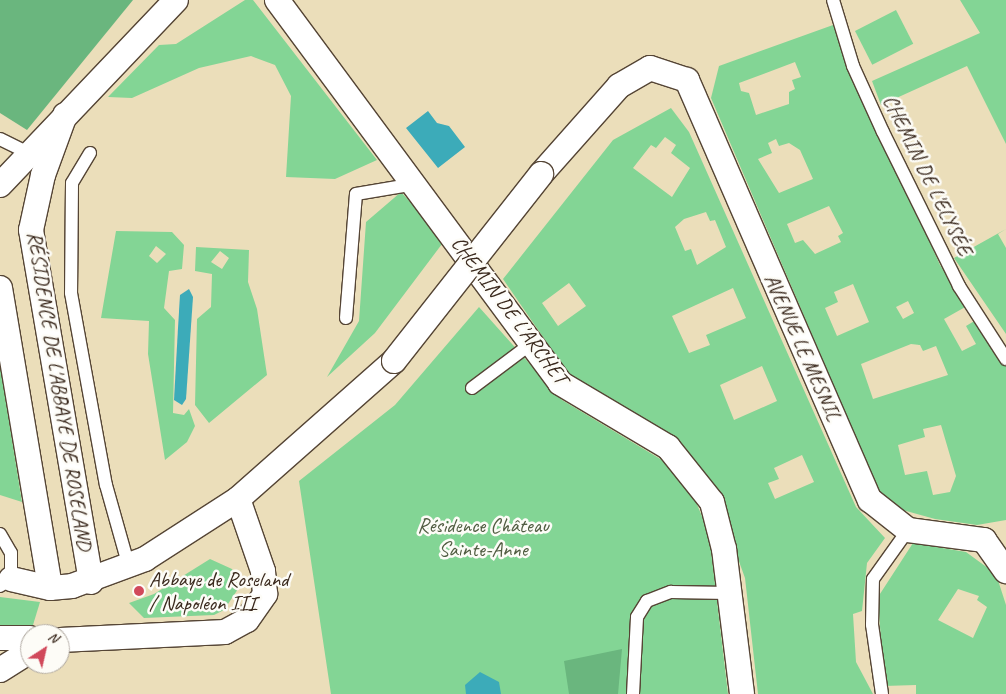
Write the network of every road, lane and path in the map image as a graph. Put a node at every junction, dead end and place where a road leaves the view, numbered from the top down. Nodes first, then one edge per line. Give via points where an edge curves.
1 (176, 0) edge
2 (278, 0) edge
3 (833, 0) edge
4 (65, 115) junction
5 (0, 139) edge
6 (90, 153) dead end
7 (29, 154) junction
8 (415, 184) junction
9 (0, 185) edge
10 (0, 288) edge
11 (346, 318) dead end
12 (532, 343) junction
13 (1006, 359) edge
14 (472, 388) dead end
15 (238, 499) junction
16 (908, 530) junction
17 (0, 534) edge
18 (129, 567) junction
19 (1006, 571) edge
20 (5, 582) edge
21 (91, 582) junction
22 (50, 588) junction
23 (728, 593) junction
24 (0, 638) edge
25 (20, 638) edge
26 (70, 640) edge
27 (20, 657) edge
28 (0, 670) edge
29 (633, 694) edge
30 (742, 694) edge
31 (882, 694) edge

1 - 4 street, RÉSIDENCE DE L'ABBAYE DE ROSELAND
2 - 8 street, CHEMIN DE L'ARCHET
3 - 13 lane, CHEMIN DE L'ELYSÉE via 854,66 883,132 959,286
4 - 7 street, RÉSIDENCE DE L'ABBAYE DE ROSELAND
4 - 21 street, RÉSIDENCE DE L'ABBAYE DE ROSELAND via 43,176 31,230
5 - 7 lane
6 - 18 lane via 72,183 71,293 106,485
7 - 9 street, RÉSIDENCE DE L'ABBAYE DE ROSELAND
8 - 11 lane via 356,194
8 - 12 street, CHEMIN DE L'ARCHET
10 - 22 street, RÉSIDENCE DE L'ABBAYE DE ROSELAND
12 - 14 lane
12 - 23 street, CHEMIN DE L'ARCHET via 560,384 668,447 712,502 724,549
15 - 16 street, AVENUE LE MESNIL, bridge via 394,361 541,174 619,86 650,68 687,80 870,500
15 - 18 street
15 - 26 street via 263,571 264,594 247,620 225,632
16 - 19 street via 984,540
16 - 31 lane via 873,578 872,625
17 - 20 lane via 11,552
18 - 21 street
20 - 22 street
21 - 22 street
23 - 29 lane via 671,592 647,601 637,617
23 - 30 street, CHEMIN DE L'ARCHET
24 - 25 street
27 - 28 street

